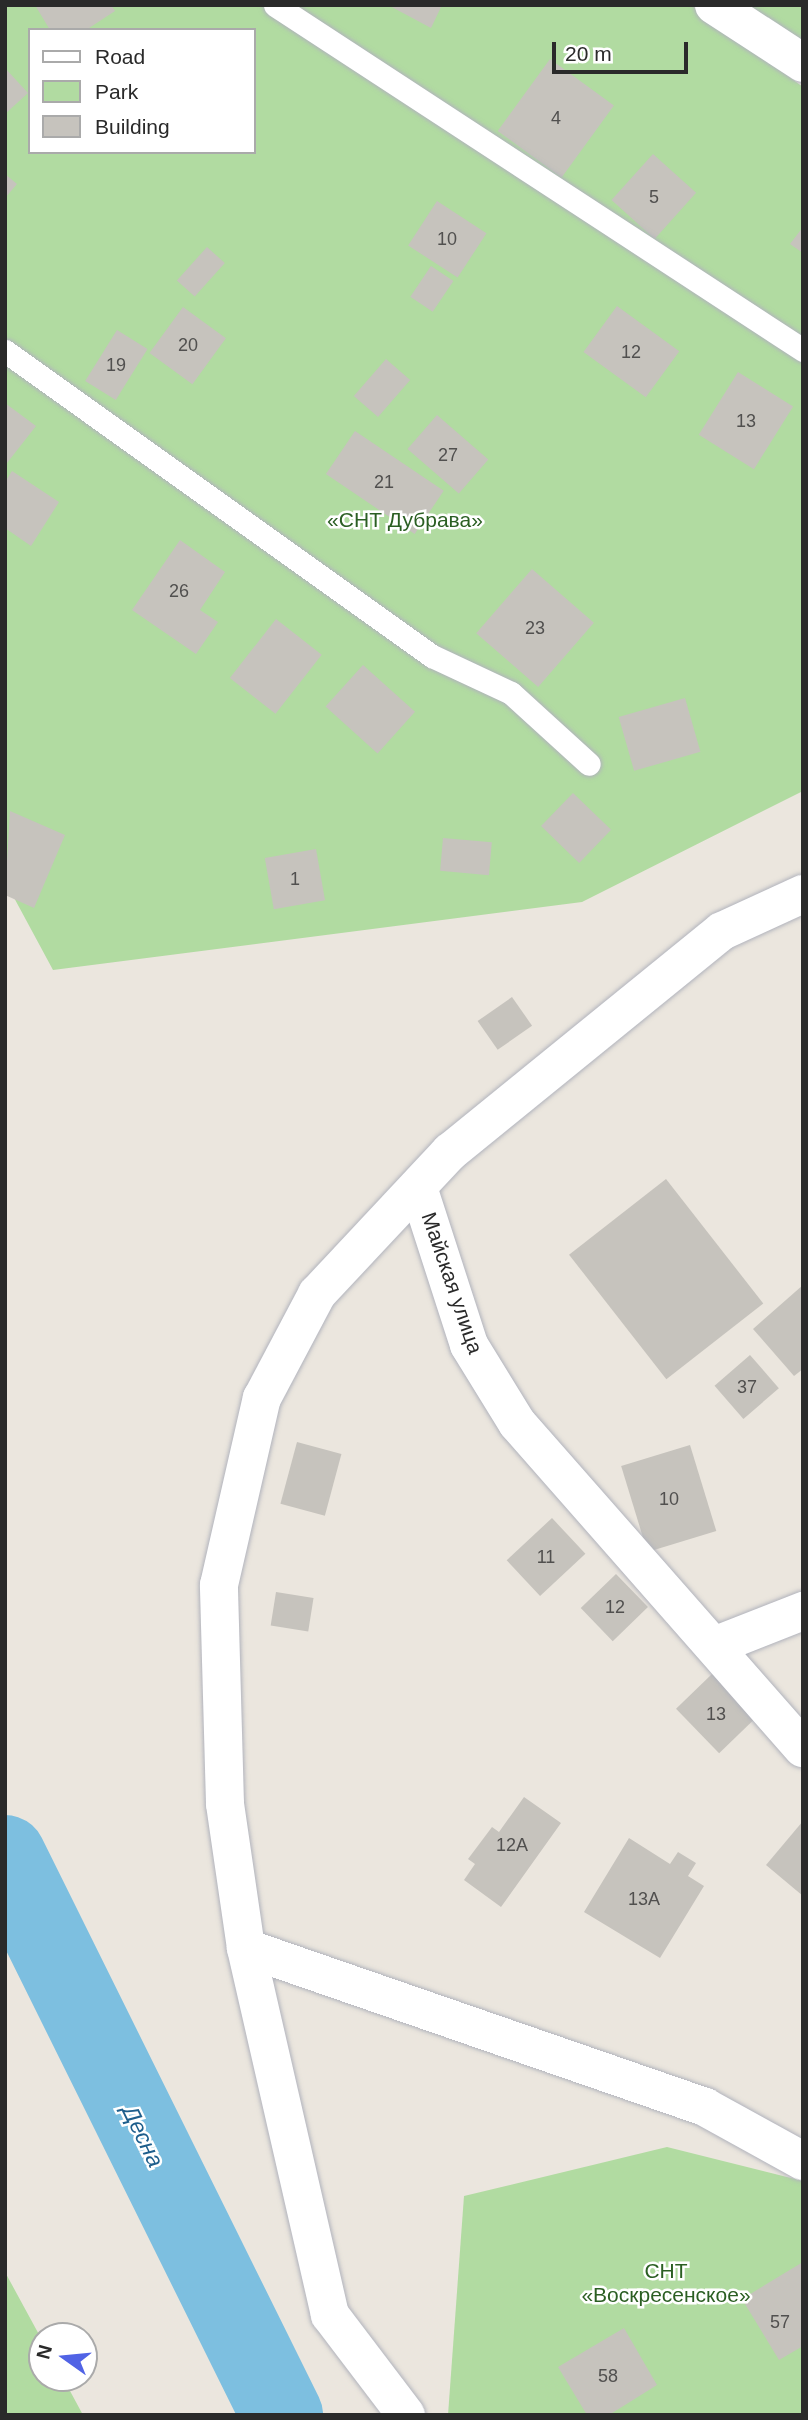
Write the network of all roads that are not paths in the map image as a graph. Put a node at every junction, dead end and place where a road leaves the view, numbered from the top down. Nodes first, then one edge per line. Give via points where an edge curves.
1 (275, 5) edge
2 (715, 5) edge
3 (803, 63) edge
4 (803, 350) edge
5 (5, 351) edge
6 (589, 764) dead end
7 (803, 894) edge
8 (418, 1187) junction
9 (803, 1611) edge
10 (714, 1646) junction
11 (803, 1748) edge
12 (246, 1948) junction
13 (803, 2161) edge
14 (405, 2415) edge

1 - 4 lane
2 - 3 street
5 - 6 lane via 432,656 510,693
7 - 8 street, Майская улица via 722,931 450,1152
8 - 10 street, Майская улица via 469,1345 517,1423
8 - 12 street via 317,1294 262,1398 219,1585 225,1804
9 - 10 street
10 - 11 street, Майская улица
12 - 13 street via 705,2107
12 - 14 street via 330,2315

